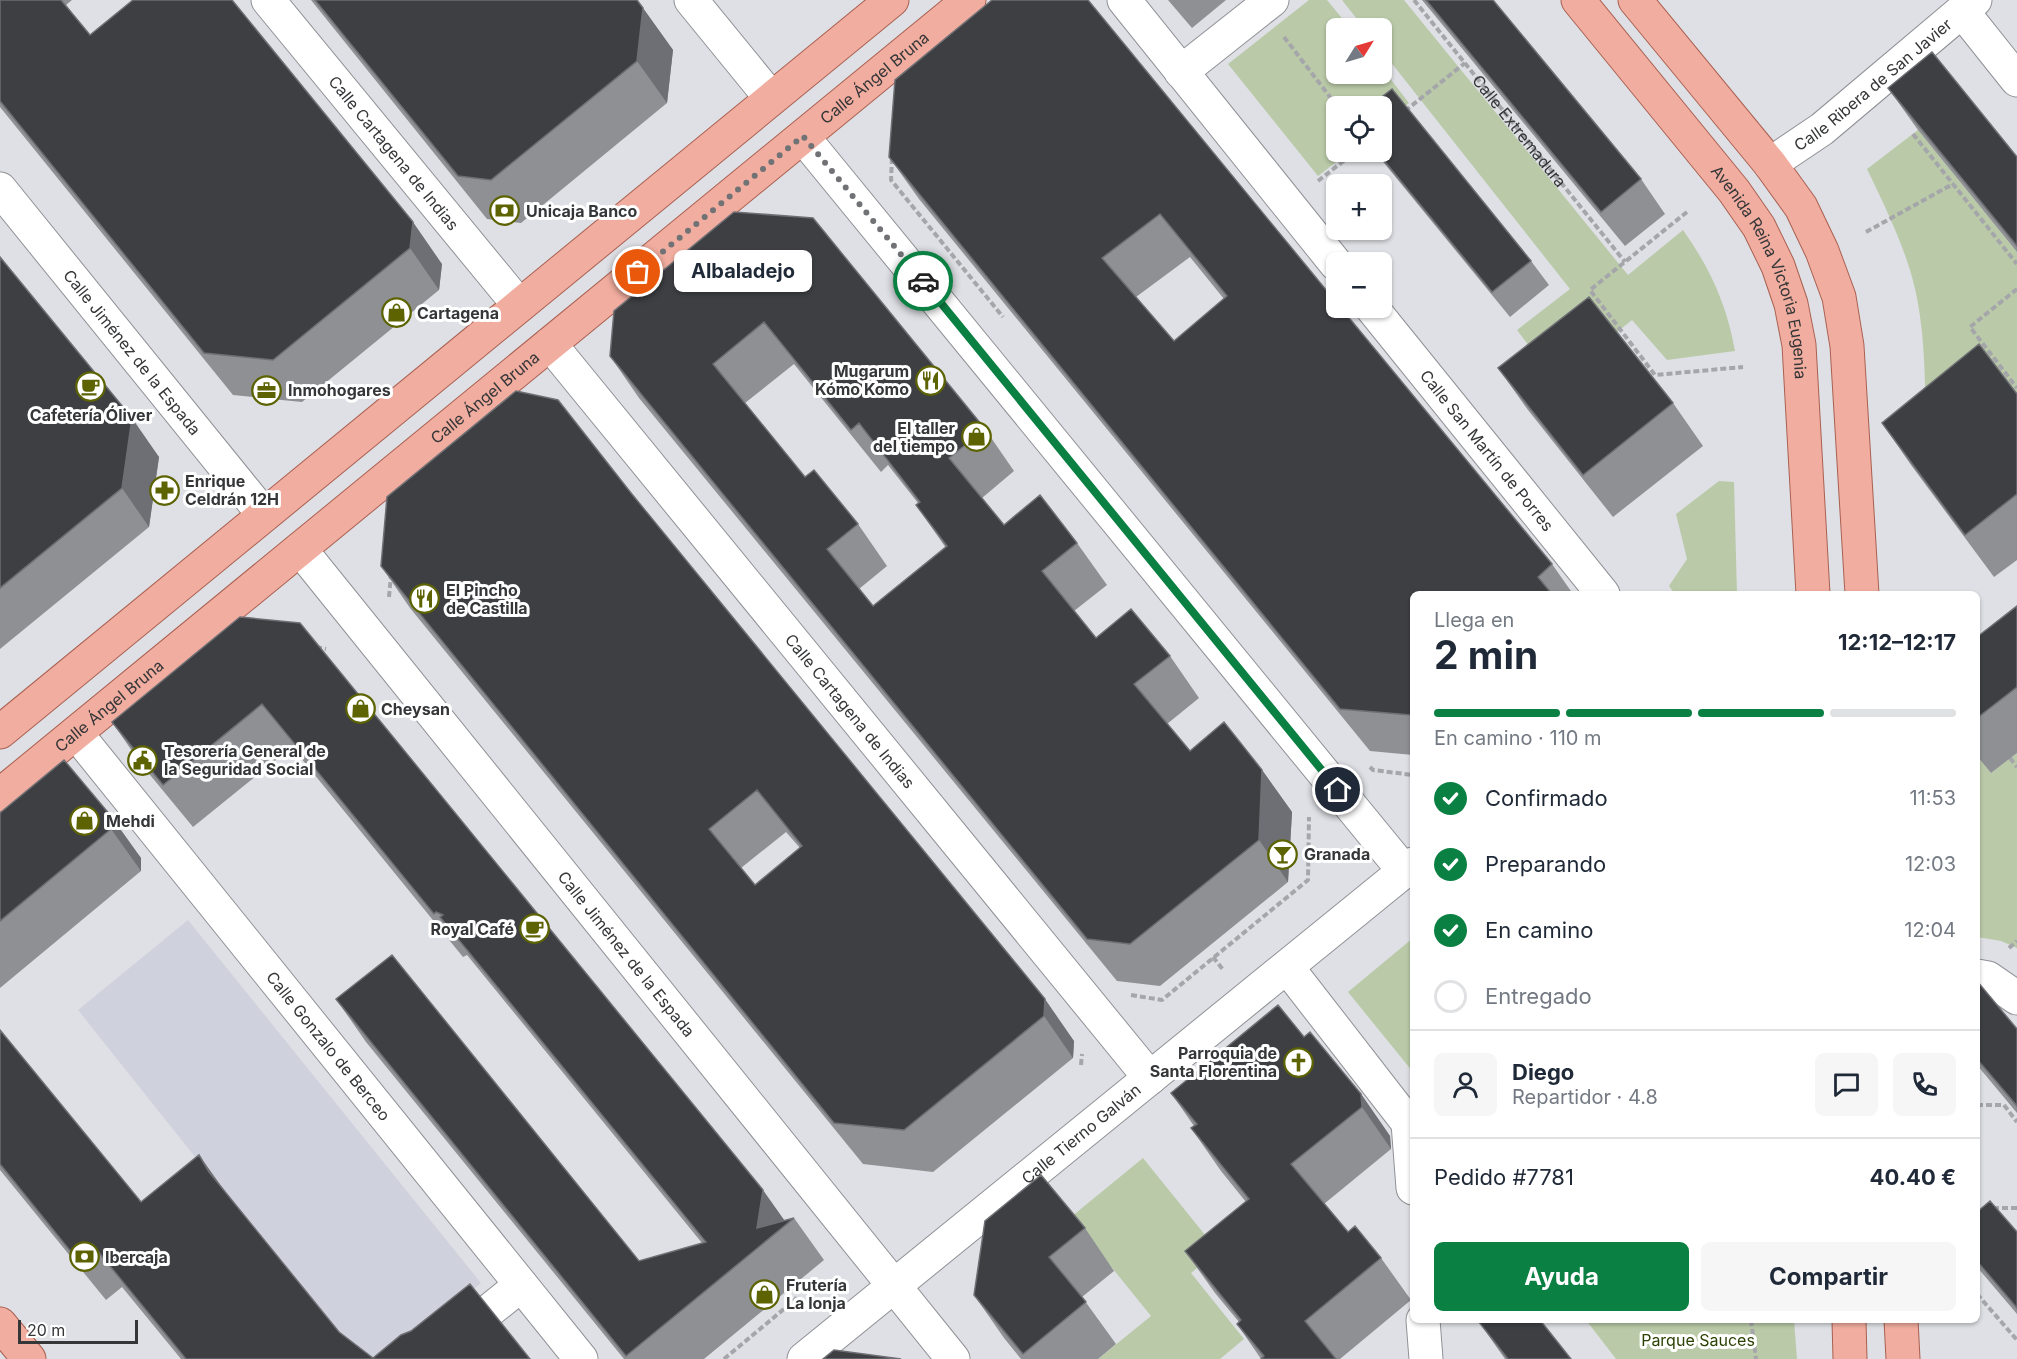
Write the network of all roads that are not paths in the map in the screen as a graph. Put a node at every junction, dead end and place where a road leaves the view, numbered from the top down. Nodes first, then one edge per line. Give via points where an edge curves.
1 (268, 0) edge
2 (691, 0) edge
3 (892, 0) edge
4 (969, 0) edge
5 (1124, 0) edge
6 (1578, 0) edge
7 (1635, 0) edge
8 (1267, 4) edge
9 (1968, 5) edge
10 (1181, 72) junction
11 (2017, 80) edge
12 (771, 98) junction
13 (803, 136) junction
14 (1770, 164) junction
15 (0, 189) edge
16 (1326, 252) edge
17 (518, 304) junction
18 (1380, 318) edge
19 (550, 344) junction
20 (264, 515) junction
21 (300, 549) junction
22 (1601, 591) edge
23 (1813, 591) edge
24 (1862, 591) edge
25 (0, 732) edge
26 (76, 733) junction
27 (0, 795) edge
28 (1408, 867) edge
29 (1287, 967) junction
30 (1980, 977) edge
31 (2017, 998) edge
32 (1150, 1077) junction
33 (1410, 1149) edge
34 (521, 1285) junction
35 (894, 1285) junction
36 (1423, 1323) edge
37 (1849, 1323) edge
38 (1901, 1323) edge
39 (0, 1324) edge
40 (29, 1359) edge
41 (429, 1359) edge
42 (581, 1359) edge
43 (804, 1359) edge
44 (953, 1359) edge
45 (1426, 1359) edge
46 (1850, 1359) edge
47 (1903, 1359) edge

1 - 17 street, Calle Cartagena de Indias
2 - 12 street
3 - 12 main road
4 - 13 main road, Calle Ángel Bruna
5 - 10 street
6 - 23 main road, Avenida Reina Victoria Eugenia via 1734,191 1759,227 1778,266 1799,345
7 - 14 main road
8 - 10 street
9 - 11 street
9 - 14 street, Calle Ribera de San Javier via 1822,129
10 - 16 street
12 - 17 main road
13 - 19 main road, Calle Ángel Bruna
13 - 28 street
14 - 24 main road via 1801,207 1839,297 1848,346
15 - 20 street, Calle Jiménez de la Espada
17 - 20 main road
18 - 22 street, Calle San Martín de Porres
19 - 21 main road, Calle Ángel Bruna
19 - 32 street, Calle Cartagena de Indias
20 - 25 main road
21 - 26 main road, Calle Ángel Bruna
21 - 35 street, Calle Jiménez de la Espada
26 - 27 main road, Calle Ángel Bruna
26 - 34 street, Calle Gonzalo de Berceo
28 - 29 street, Calle Tierno Galván
29 - 32 street, Calle Tierno Galván
29 - 33 street via 1408,1123
30 - 31 street
32 - 35 street, Calle Tierno Galván
34 - 41 street
34 - 42 street, Calle Gonzalo de Berceo
35 - 43 street, Calle Tierno Galván
35 - 44 street, Calle Jiménez de la Espada
36 - 45 street
37 - 46 main road
38 - 47 main road
39 - 40 main road

